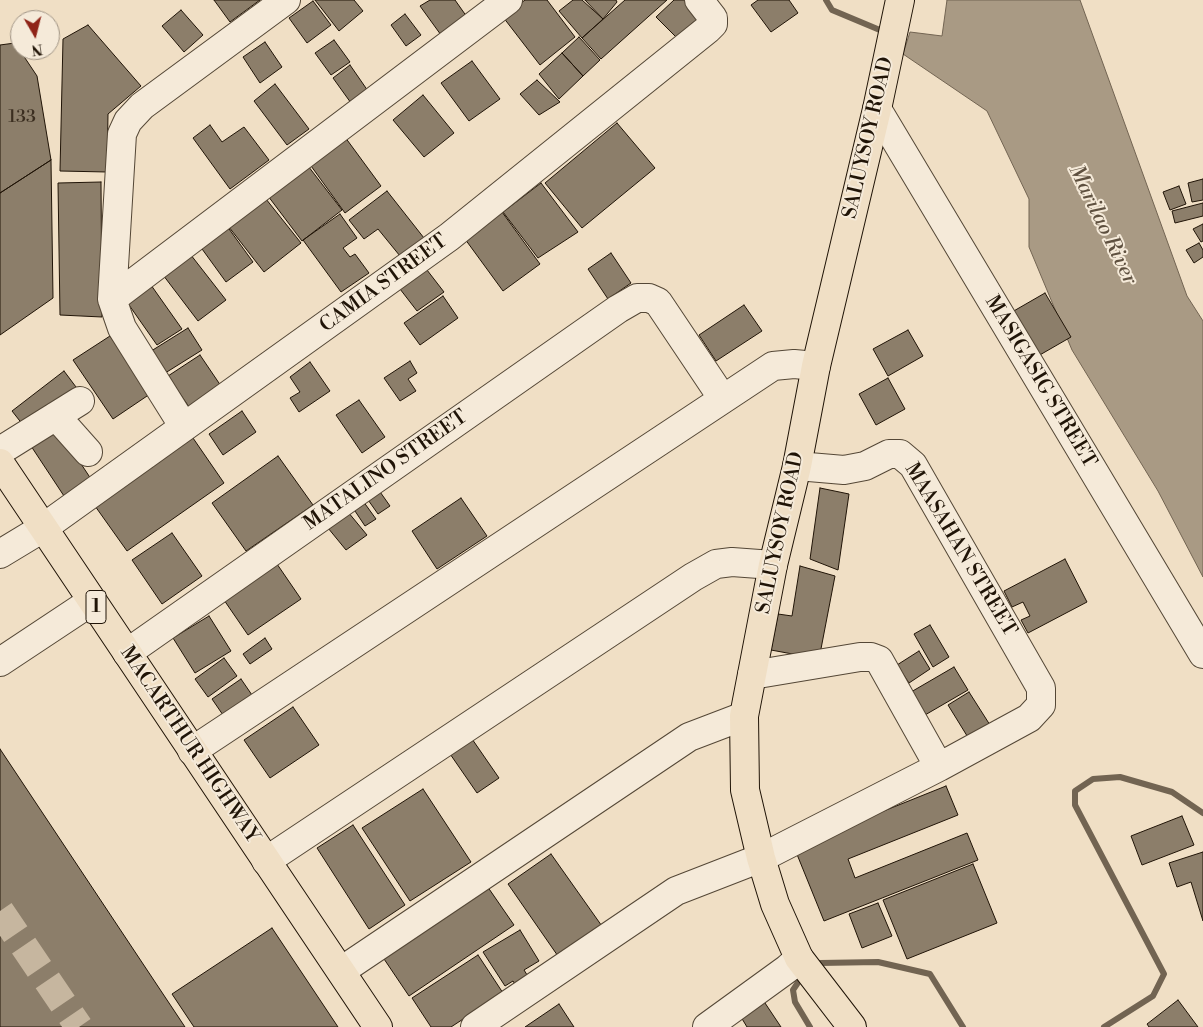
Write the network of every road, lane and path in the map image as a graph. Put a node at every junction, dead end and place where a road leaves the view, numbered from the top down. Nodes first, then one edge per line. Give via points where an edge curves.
1 (286, 0) edge
2 (508, 0) edge
3 (699, 0) edge
4 (897, 11) edge
5 (878, 109) junction
6 (112, 299) junction
7 (816, 366) junction
8 (723, 399) junction
9 (80, 400) dead end
10 (56, 416) junction
11 (184, 427) junction
12 (0, 451) edge
13 (88, 452) dead end
14 (0, 463) edge
15 (797, 466) junction
16 (43, 528) junction
17 (0, 554) edge
18 (773, 565) junction
19 (92, 600) junction
20 (127, 653) junction
21 (1203, 654) edge
22 (0, 662) edge
23 (752, 675) junction
24 (744, 716) junction
25 (192, 750) junction
26 (939, 767) junction
27 (761, 858) junction
28 (266, 861) junction
29 (799, 958) junction
30 (340, 971) junction
31 (378, 1027) edge
32 (475, 1027) edge
33 (707, 1027) edge
34 (852, 1027) edge

1 - 6 street via 142,106 128,121 122,134
2 - 6 street
3 - 11 street, CAMIA STREET via 713,18 712,24 449,237
4 - 5 main road, SALUYSOY ROAD
5 - 7 main road, SALUYSOY ROAD
5 - 21 street, MASIGASIG STREET
6 - 11 street via 122,328
7 - 8 street via 773,366
7 - 15 main road, SALUYSOY ROAD
8 - 20 street, MATALINO STREET via 658,302 637,298
8 - 25 street
9 - 10 street
10 - 12 street
10 - 13 street
11 - 16 street, CAMIA STREET
14 - 16 main road, MACARTHUR HIGHWAY / 1
15 - 18 main road, SALUYSOY ROAD
15 - 26 street, MAASAHAN STREET via 844,470 865,466 890,454 900,454 913,465 1041,688 1041,705 1029,718
16 - 17 street, CAMIA STREET
16 - 19 main road, MACARTHUR HIGHWAY / 1
18 - 23 main road, SALUYSOY ROAD
18 - 28 street via 716,564 693,577
19 - 20 main road, MACARTHUR HIGHWAY / 1
19 - 22 street
20 - 25 main road, MACARTHUR HIGHWAY / 1
23 - 24 main road, SALUYSOY ROAD
23 - 26 street via 860,657 879,660
24 - 27 main road, SALUYSOY ROAD via 745,790
24 - 30 street via 689,737
25 - 28 main road, MACARTHUR HIGHWAY / 1
26 - 27 street
27 - 29 main road, SALUYSOY ROAD via 775,904
27 - 32 street via 676,891
28 - 30 main road, MACARTHUR HIGHWAY / 1
29 - 33 street
29 - 34 main road, SALUYSOY ROAD
30 - 31 main road, MACARTHUR HIGHWAY / 1

